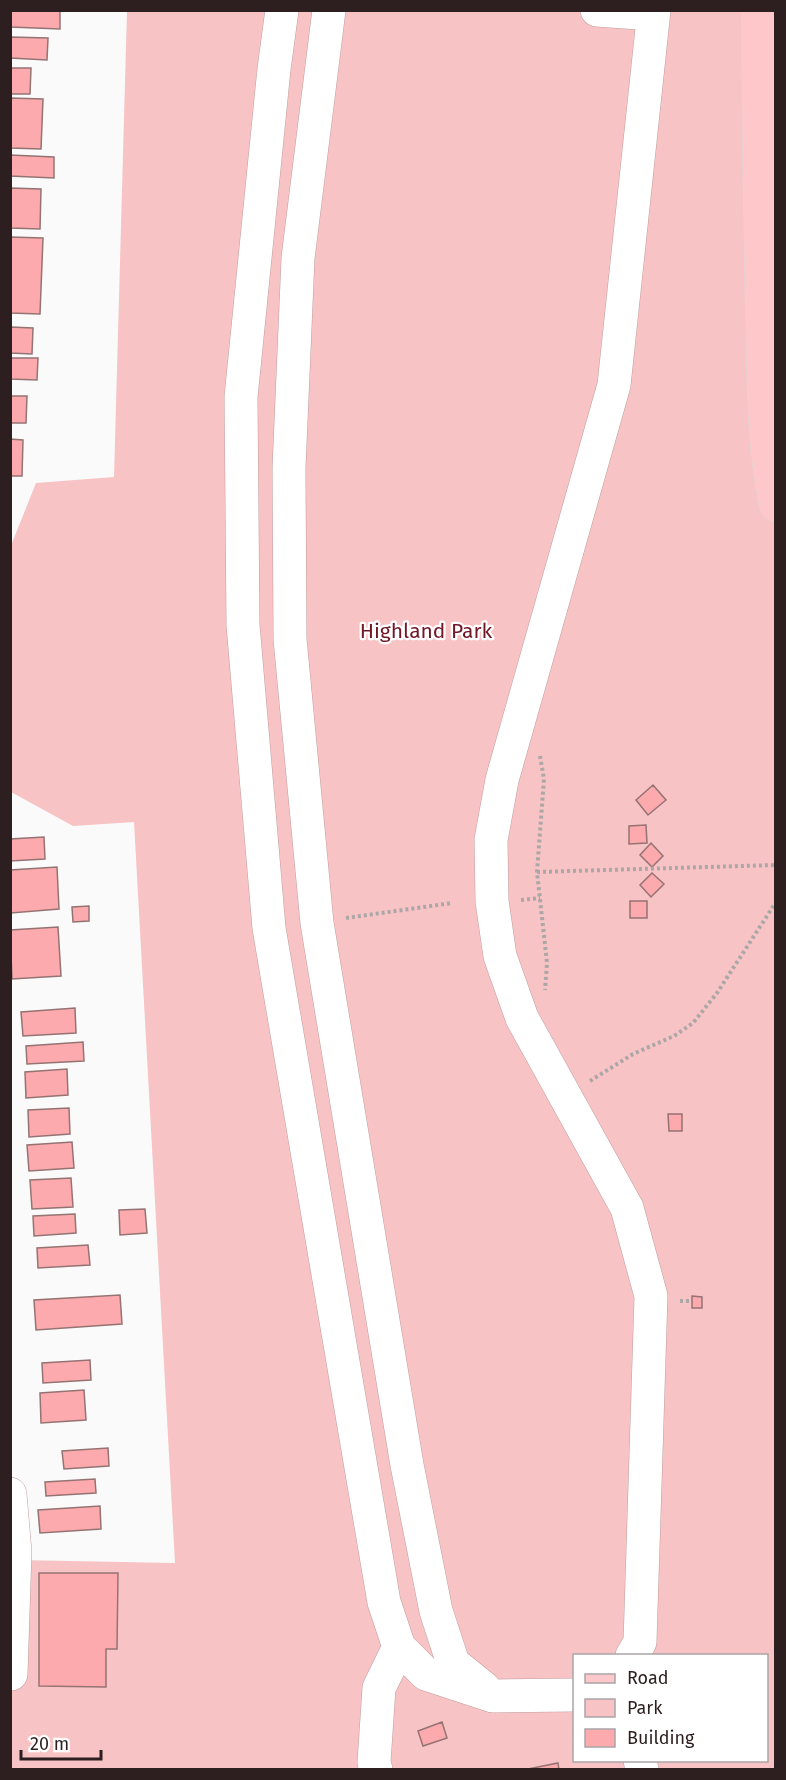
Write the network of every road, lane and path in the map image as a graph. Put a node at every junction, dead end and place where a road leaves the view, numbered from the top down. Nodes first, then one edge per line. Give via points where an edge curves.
1 (282, 10) edge
2 (328, 10) edge
3 (597, 10) edge
4 (758, 10) edge
5 (653, 12) edge
6 (776, 505) edge
7 (539, 746) dead end
8 (776, 865) edge
9 (537, 872) junction
10 (540, 898) junction
11 (521, 900) dead end
12 (776, 902) edge
13 (452, 903) dead end
14 (317, 923) junction
15 (544, 994) dead end
16 (584, 1085) dead end
17 (10, 1494) edge
18 (13, 1552) edge
19 (399, 1647) junction
20 (633, 1654) edge
21 (10, 1674) edge
22 (573, 1695) edge
23 (494, 1696) junction
24 (376, 1770) edge

1 - 19 street via 241,397 243,626 269,928 384,1602
2 - 14 street via 298,258 289,468 290,639
3 - 5 street
4 - 6 main road via 764,409
5 - 20 street via 614,385 501,780 491,840 492,901 500,956 522,1018 627,1208 651,1296 640,1642
7 - 9 path via 544,779
8 - 9 path
9 - 10 path
10 - 11 path
10 - 15 path via 547,963
12 - 16 path via 693,1023
13 - 14 path
14 - 23 street via 407,1465 436,1611 453,1664
17 - 18 street
18 - 21 street
19 - 23 street via 426,1674
19 - 24 street via 380,1688
22 - 23 street

